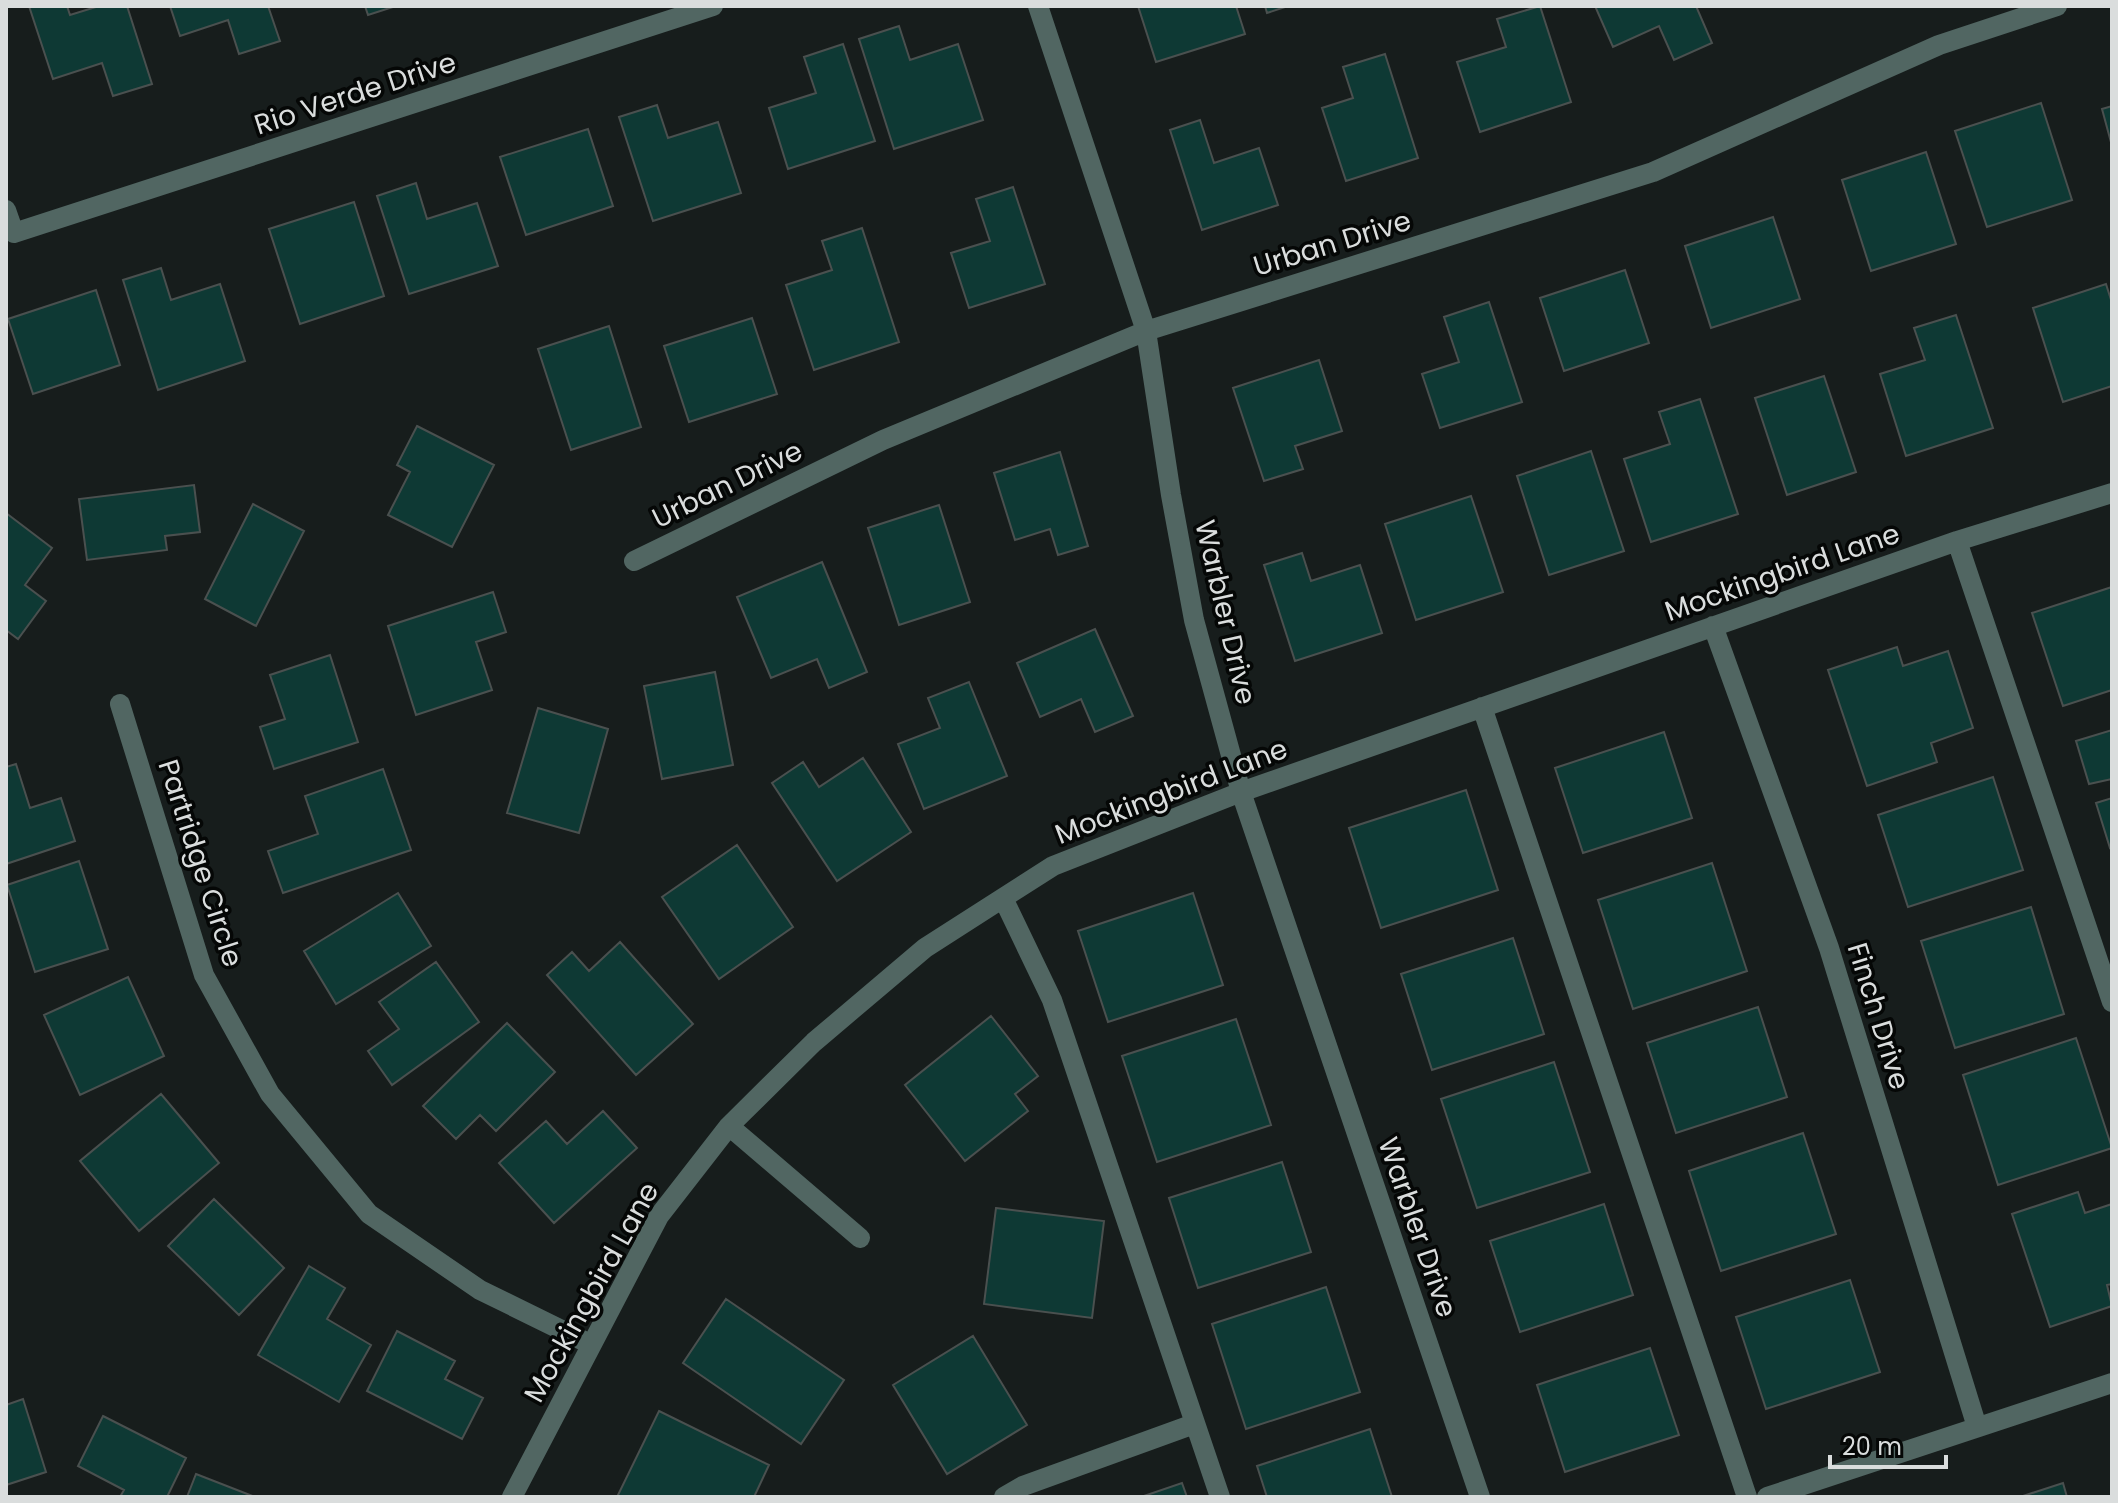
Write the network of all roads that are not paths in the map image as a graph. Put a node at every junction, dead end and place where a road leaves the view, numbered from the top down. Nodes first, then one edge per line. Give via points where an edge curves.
1 (713, 6) edge
2 (1038, 6) edge
3 (2057, 6) edge
4 (6, 210) edge
5 (1146, 331) junction
6 (2112, 493) edge
7 (1957, 541) junction
8 (634, 561) dead end
9 (1713, 626) junction
10 (120, 704) dead end
11 (1482, 707) junction
12 (1241, 792) junction
13 (1003, 898) junction
14 (2112, 1002) edge
15 (729, 1126) junction
16 (860, 1238) dead end
17 (590, 1344) junction
18 (2112, 1383) edge
19 (1194, 1424) junction
20 (1977, 1427) junction
21 (512, 1497) edge
22 (1004, 1497) edge
23 (1220, 1497) edge
24 (1480, 1497) edge
25 (1747, 1497) edge
26 (1767, 1497) edge

1 - 4 street, Rio Verde Drive via 14,233
2 - 5 street, Warbler Drive
3 - 5 street, Urban Drive via 1939,45 1653,172
5 - 8 street, Urban Drive via 883,440
5 - 12 street, Warbler Drive via 1194,620
6 - 7 street, Mockingbird Lane
7 - 9 street, Mockingbird Lane
7 - 14 street
9 - 11 street, Mockingbird Lane
9 - 20 street, Finch Drive via 1829,948
10 - 17 street, Partridge Circle via 204,975 270,1094 369,1214 480,1290
11 - 12 street, Mockingbird Lane
11 - 25 street
12 - 13 street, Mockingbird Lane via 1053,866
12 - 24 street, Warbler Drive
13 - 15 street, Mockingbird Lane via 925,948 814,1042
13 - 19 street via 1052,1000
15 - 16 street
15 - 17 street, Mockingbird Lane via 659,1216
17 - 21 street, Mockingbird Lane
18 - 20 street
19 - 22 street
19 - 23 street
20 - 26 street

